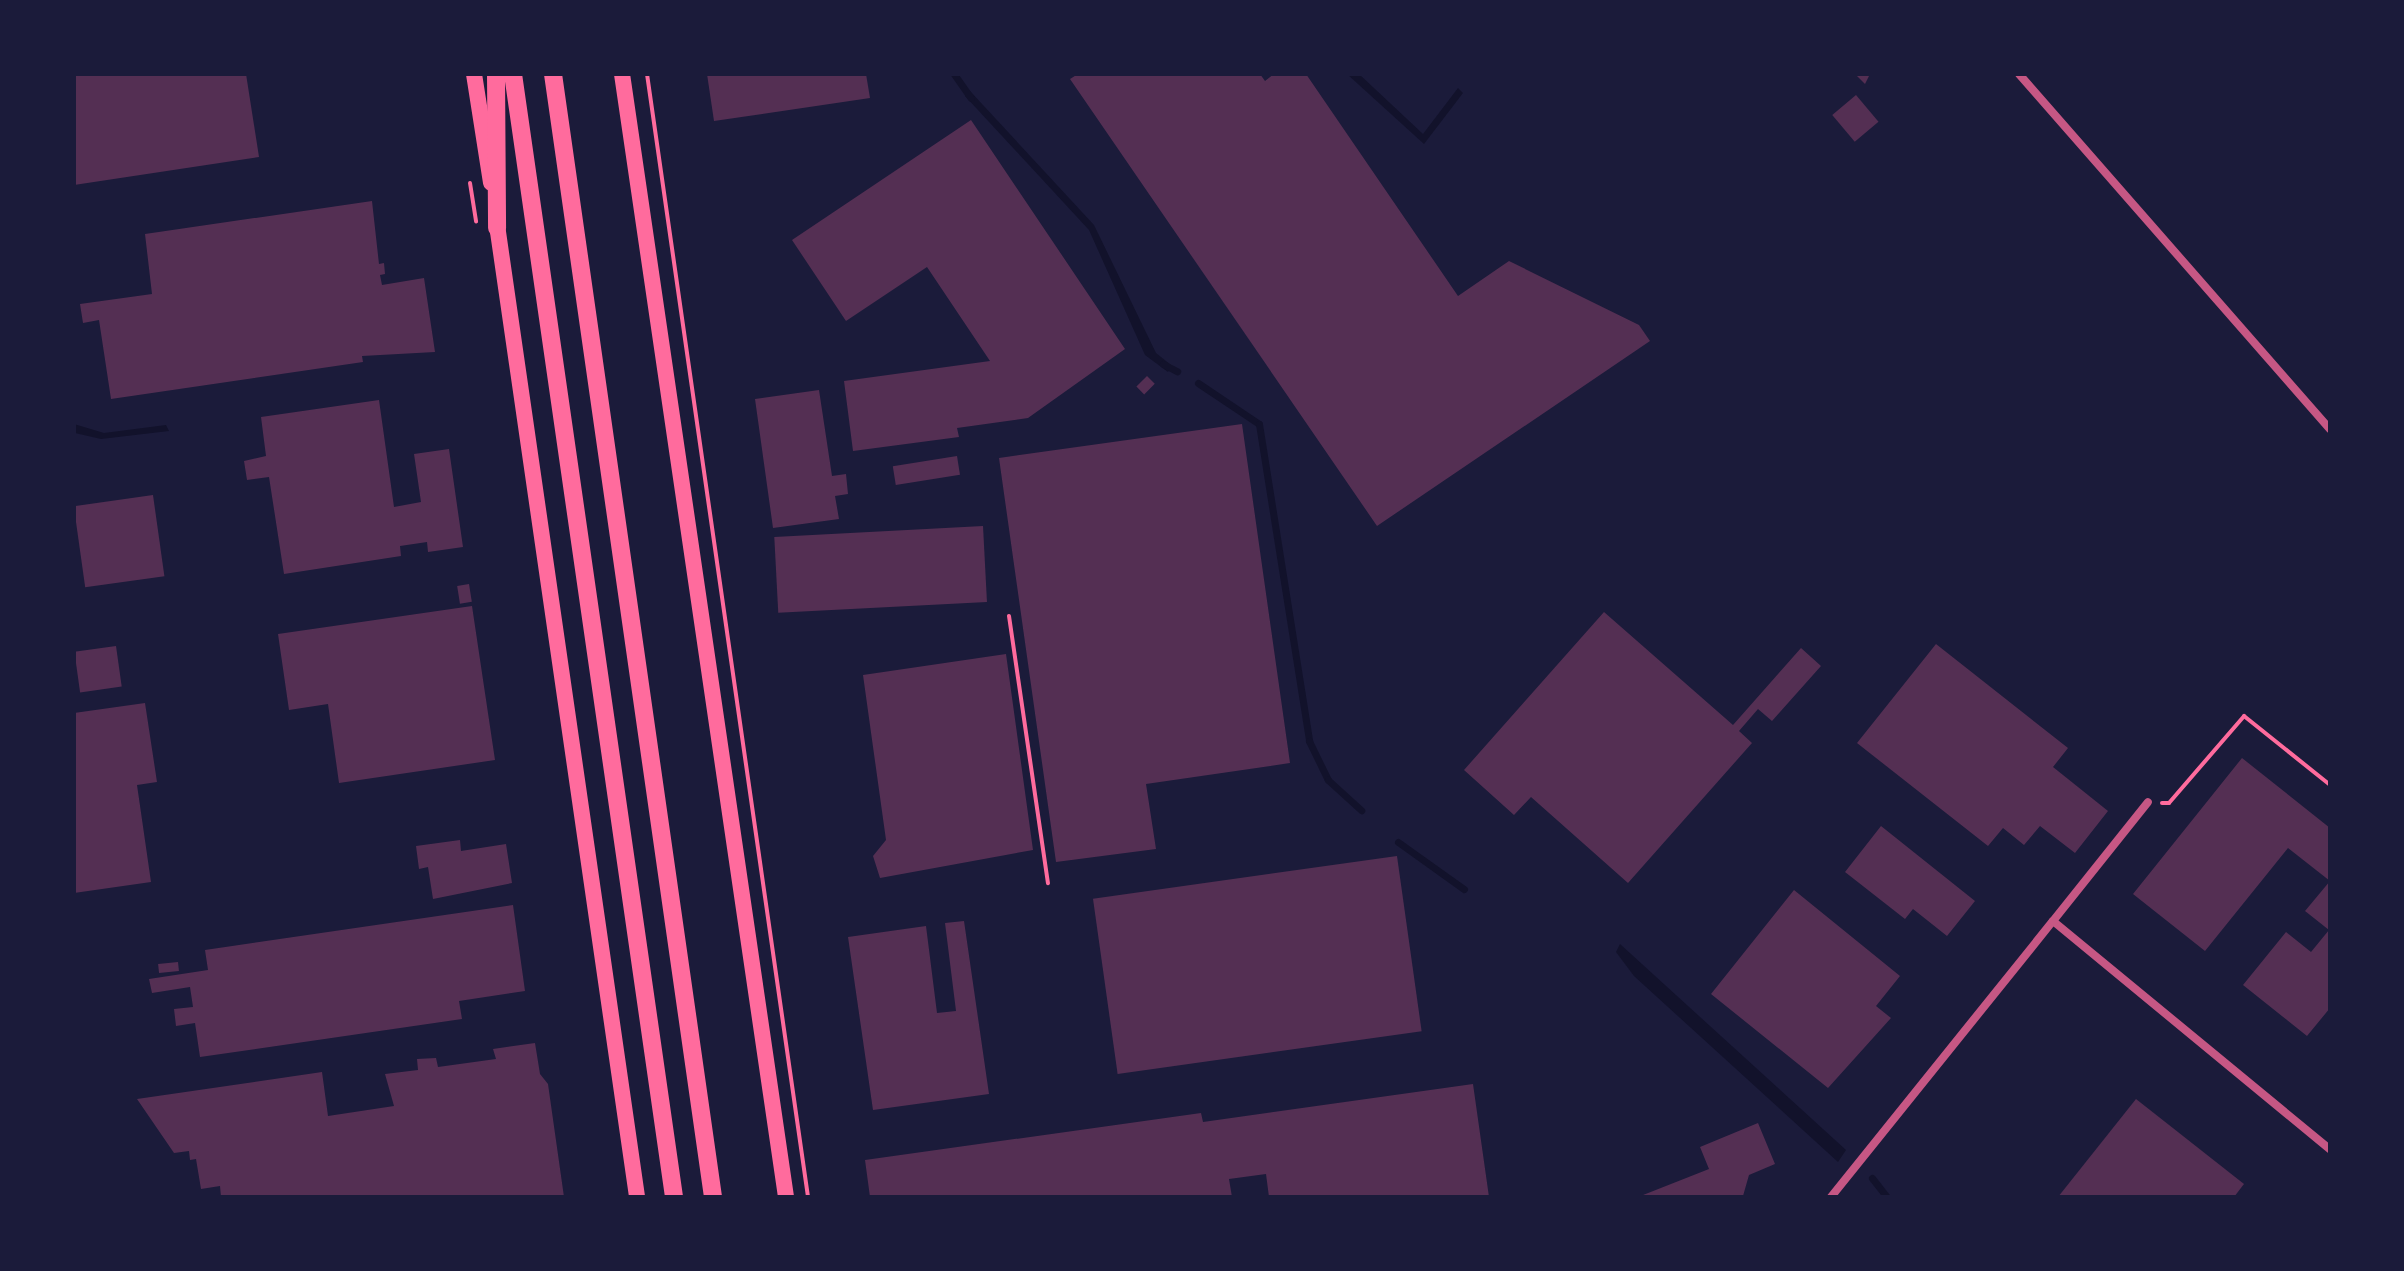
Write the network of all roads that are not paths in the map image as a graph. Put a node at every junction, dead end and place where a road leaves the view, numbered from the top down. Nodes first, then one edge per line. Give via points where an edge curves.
1 (474, 74) edge
2 (496, 74) edge
3 (513, 74) edge
4 (553, 74) edge
5 (622, 74) edge
6 (2019, 74) edge
7 (497, 228) junction
8 (2330, 429) edge
9 (2148, 802) road end
10 (2053, 921) junction
11 (2330, 1149) edge
12 (637, 1197) edge
13 (674, 1197) edge
14 (713, 1197) edge
15 (786, 1197) edge
16 (1831, 1197) edge

1 - 7 main road
2 - 7 highway
3 - 13 highway
4 - 14 highway
5 - 15 main road
6 - 8 street
7 - 12 main road
9 - 10 street
10 - 11 street
10 - 16 street

